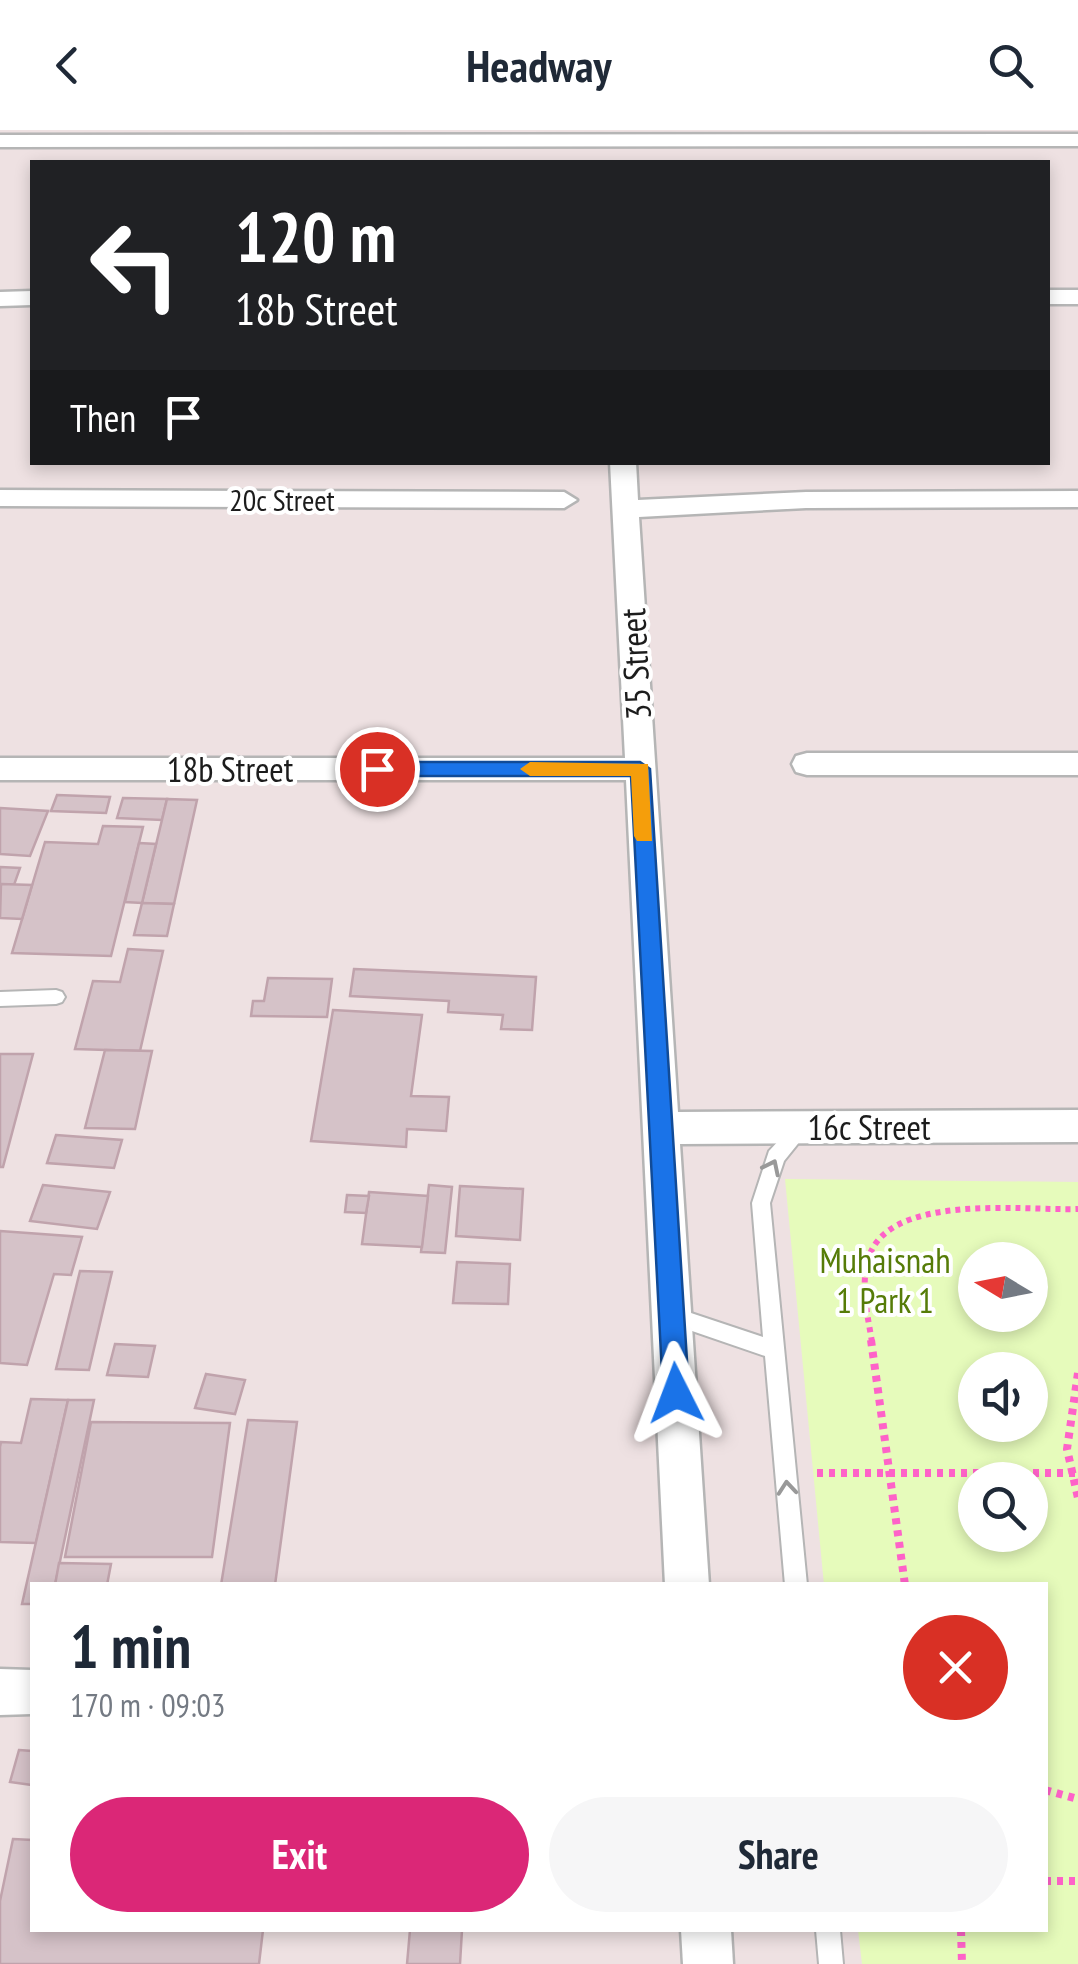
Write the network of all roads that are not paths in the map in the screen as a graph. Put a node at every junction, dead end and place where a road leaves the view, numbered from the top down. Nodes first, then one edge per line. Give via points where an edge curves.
1 (4, 130) edge
2 (0, 140) edge
3 (1078, 140) edge
4 (605, 144) edge
5 (349, 152) edge
6 (1050, 297) edge
7 (1078, 297) edge
8 (0, 298) edge
9 (30, 298) edge
10 (625, 488) edge
11 (0, 498) edge
12 (1078, 499) edge
13 (564, 500) dead end
14 (806, 764) dead end
15 (1078, 764) edge
16 (0, 769) edge
17 (640, 769) junction
18 (56, 997) dead end
19 (0, 998) edge
20 (1078, 1126) edge
21 (660, 1128) junction
22 (803, 1128) junction
23 (672, 1316) junction
24 (772, 1349) junction
25 (687, 1582) edge
26 (796, 1582) edge
27 (0, 1692) edge
28 (30, 1692) edge
29 (706, 1932) edge
30 (828, 1932) edge
31 (708, 1964) edge
32 (831, 1964) edge

1 - 2 street
2 - 5 street
3 - 4 street
4 - 5 street
6 - 7 street
8 - 9 street
10 - 12 street via 806,500
10 - 17 street, 35 Street
11 - 13 street, 20c Street
14 - 15 street
16 - 17 street, 18b Street
17 - 21 street, 35 Street
18 - 19 lane
20 - 22 street, 16c Street
21 - 22 street, 16c Street
21 - 23 street, 35 Street
24 -> 22 lane via 761,1203 776,1157
23 - 24 lane
23 - 25 street, 35 Street
26 -> 24 lane
27 - 28 street
29 - 31 street
30 - 32 lane

